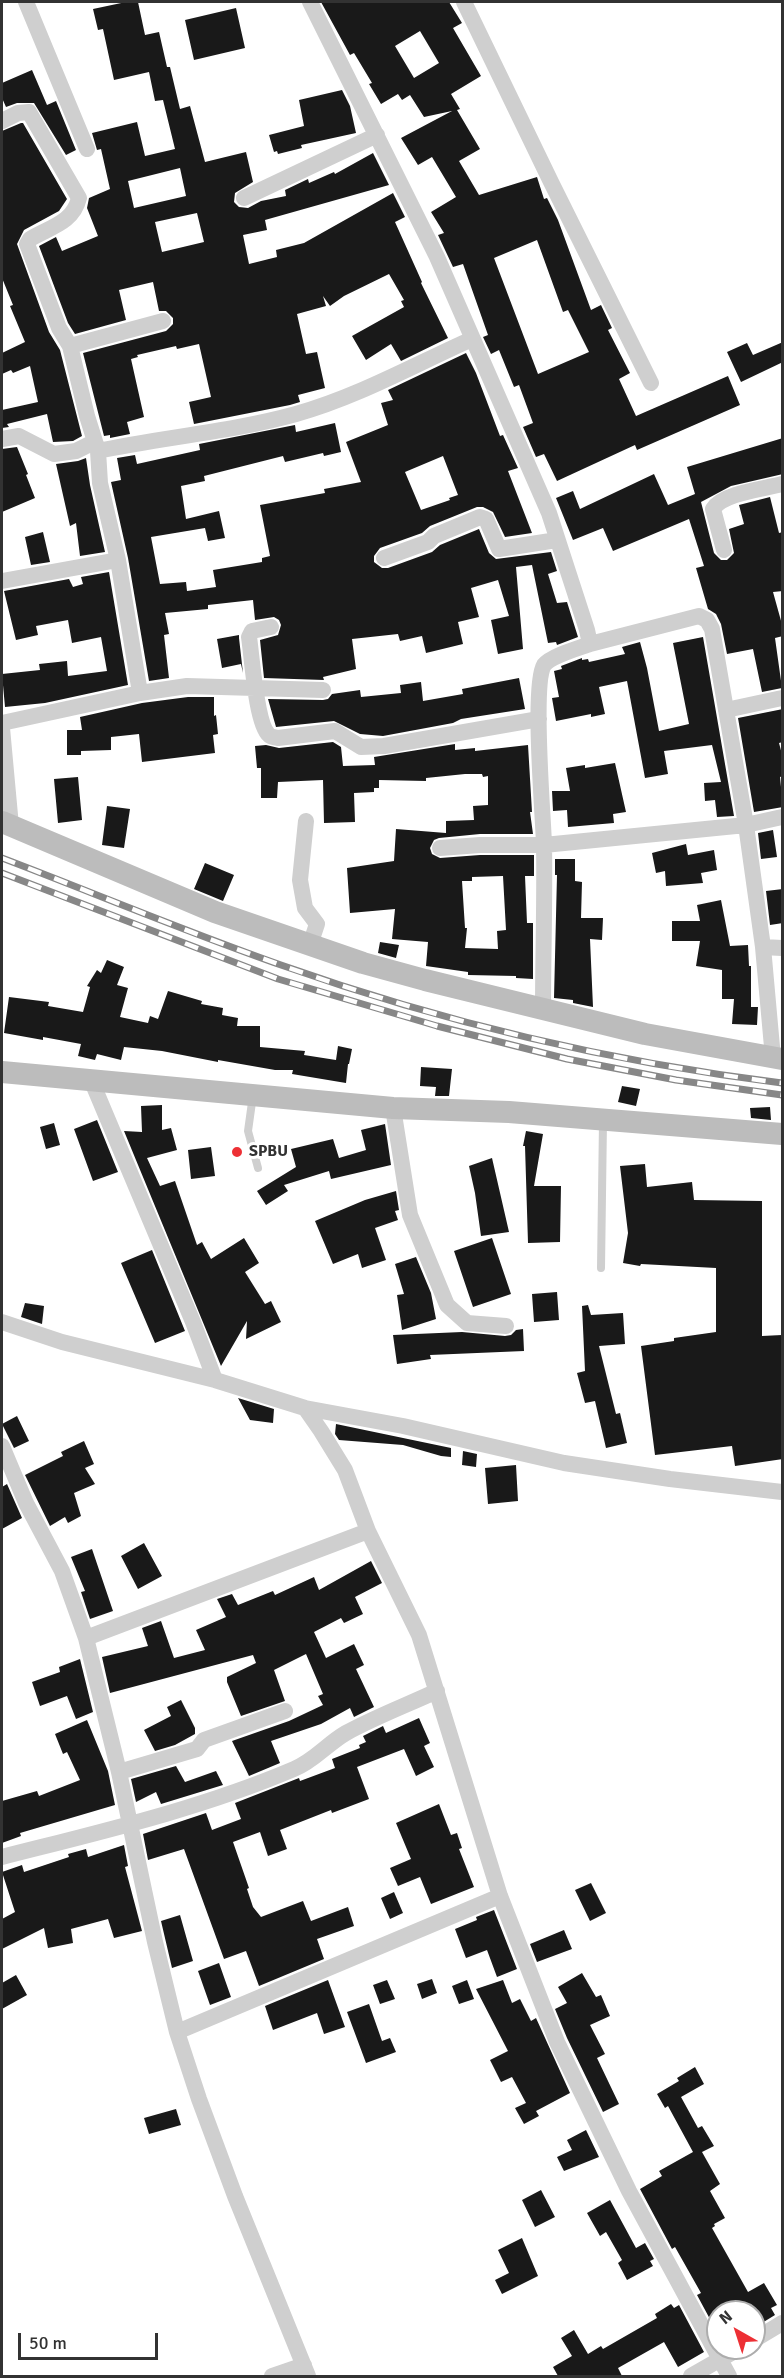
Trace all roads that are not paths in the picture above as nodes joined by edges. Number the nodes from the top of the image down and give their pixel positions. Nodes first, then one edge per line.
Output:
1 (26, 2) edge
2 (310, 2) edge
3 (464, 2) edge
4 (2, 121) edge
5 (378, 135) junction
6 (87, 149) dead end
7 (244, 198) dead end
8 (163, 321) dead end
9 (472, 339) junction
10 (70, 346) junction
11 (651, 383) dead end
12 (2, 439) edge
13 (96, 446) junction
14 (783, 484) edge
15 (557, 540) junction
16 (724, 550) dead end
17 (384, 558) dead end
18 (118, 560) junction
19 (2, 581) edge
20 (271, 627) dead end
21 (590, 644) junction
22 (256, 690) junction
23 (323, 690) dead end
24 (140, 693) junction
25 (783, 698) edge
26 (726, 710) junction
27 (539, 719) junction
28 (2, 723) edge
29 (2, 728) edge
30 (783, 817) edge
31 (306, 822) dead end
32 (6, 824) edge
33 (746, 825) junction
34 (544, 845) junction
35 (440, 848) dead end
36 (310, 945) junction
37 (763, 947) junction
38 (783, 948) edge
39 (543, 1010) junction
40 (778, 1058) edge
41 (2, 1072) edge
42 (92, 1082) junction
43 (253, 1094) junction
44 (393, 1108) junction
45 (603, 1120) junction
46 (783, 1134) edge
47 (258, 1168) dead end
48 (601, 1268) dead end
49 (2, 1322) edge
50 (506, 1326) dead end
51 (215, 1380) junction
52 (305, 1408) junction
53 (2, 1446) edge
54 (783, 1492) edge
55 (368, 1531) junction
56 (86, 1638) junction
57 (437, 1691) junction
58 (285, 1711) dead end
59 (119, 1772) junction
60 (131, 1824) junction
61 (2, 1857) edge
62 (500, 1896) junction
63 (177, 2032) junction
64 (783, 2323) edge
65 (766, 2333) edge
66 (706, 2334) edge
67 (720, 2360) joint
68 (307, 2371) edge
69 (272, 2376) edge
70 (691, 2376) edge
71 (729, 2376) edge

1 - 6 street
2 - 5 street
3 - 11 street
4 - 10 street
5 - 7 street
5 - 9 street
8 - 10 street
9 - 13 street
9 - 15 street
10 - 13 street
12 - 13 street
13 - 18 street
14 - 16 street
15 - 17 street
15 - 21 street
18 - 19 street
18 - 24 street
20 - 22 street
21 - 26 street
21 - 27 street
22 - 23 street
22 - 24 street
22 - 27 street
24 - 28 street
25 - 26 street
26 - 33 street
27 - 34 street
29 - 32 street
30 - 33 street
31 - 36 street
32 - 36 main road
33 - 34 street
33 - 37 street
34 - 35 street
34 - 39 street
36 - 39 main road
37 - 38 street
37 - 40 street
39 - 40 main road
41 - 42 main road
42 - 43 main road
42 - 51 street
43 - 44 main road
43 - 47 lane
44 - 45 main road
44 - 50 street
45 - 46 main road
45 - 48 lane
49 - 51 street
51 - 52 street
52 - 54 street
52 - 55 street
53 - 56 street
55 - 56 street
55 - 57 street
56 - 59 street
57 - 60 street
57 - 62 street
58 - 59 street
59 - 60 street
60 - 61 street
60 - 63 street
62 - 63 street
62 - 66 street
63 - 68 street
64 - 65 street
67 - 70 street
67 - 71 street
68 - 69 street

